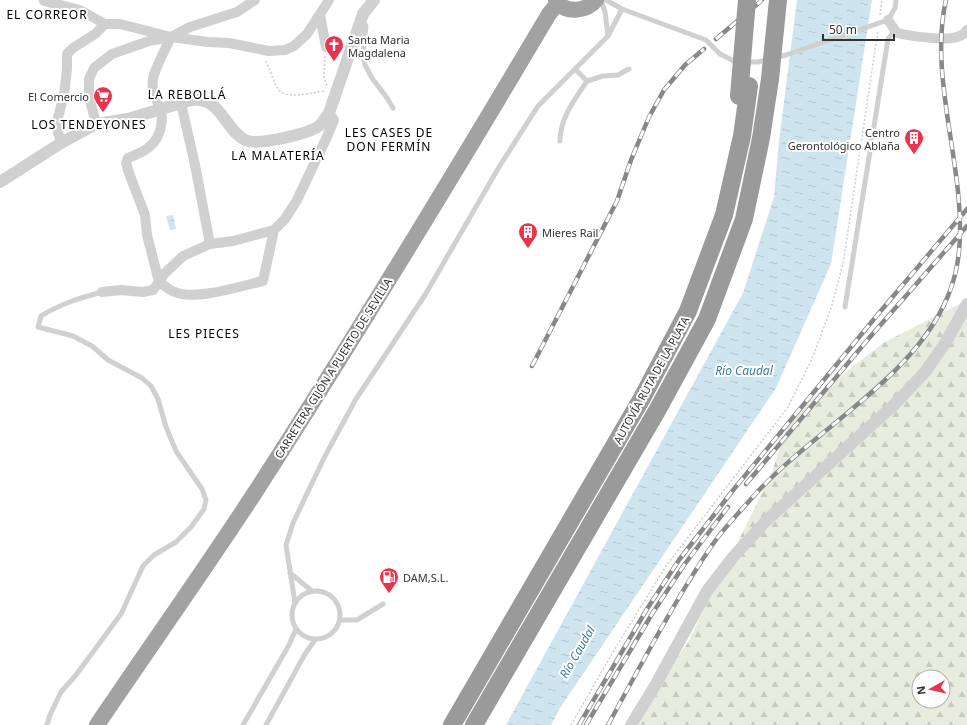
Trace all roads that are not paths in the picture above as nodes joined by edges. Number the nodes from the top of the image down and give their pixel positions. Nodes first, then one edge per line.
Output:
1 (255, 0) edge
2 (329, 0) edge
3 (374, 0) edge
4 (596, 0) edge
5 (601, 0) edge
6 (606, 0) edge
7 (747, 0) edge
8 (757, 0) edge
9 (778, 0) edge
10 (896, 0) edge
11 (44, 1) dead end
12 (557, 2) edge
13 (622, 8) junction
14 (320, 15) junction
15 (361, 18) junction
16 (884, 22) junction
17 (105, 24) junction
18 (895, 30) junction
19 (967, 30) edge
20 (608, 36) junction
21 (171, 37) junction
22 (326, 47) road end
23 (575, 69) junction
24 (629, 69) dead end
25 (587, 81) junction
26 (744, 91) junction
27 (181, 103) junction
28 (393, 108) dead end
29 (161, 109) junction
30 (328, 113) junction
31 (96, 124) junction
32 (560, 141) dead end
33 (61, 143) junction
34 (0, 182) edge
35 (274, 230) junction
36 (210, 244) junction
37 (159, 282) junction
38 (102, 292) joint
39 (967, 304) edge
40 (845, 307) dead end
41 (290, 573) junction
42 (312, 591) junction
43 (295, 604) junction
44 (383, 604) dead end
45 (340, 620) junction
46 (296, 629) junction
47 (315, 640) junction
48 (47, 725) edge
49 (97, 725) edge
50 (243, 725) edge
51 (266, 725) edge
52 (452, 725) edge
53 (474, 725) edge
54 (631, 725) edge

1 - 21 street
2 - 14 street
3 - 15 street
4 - 12 highway
5 - 20 lane
6 - 13 lane
7 - 26 highway, bridge
8 - 26 highway, AUTOVÍA RUTA DE LA PLATA
9 - 53 highway, AUTOVÍA RUTA DE LA PLATA, bridge
10 - 16 lane
11 - 17 street
12 - 49 highway, CARRETERA GIJÓN A PUERTO DE SEVILLA
13 - 16 lane
13 - 20 lane
14 - 21 street
14 - 22 street
15 - 28 lane
15 - 30 street
16 - 18 street
17 - 21 street
17 - 33 street
18 - 19 street
18 - 40 lane
20 - 23 lane
21 - 29 street
21 - 31 street
23 - 25 lane
23 - 41 lane
24 - 25 lane
25 - 32 lane
26 - 52 highway, AUTOVÍA RUTA DE LA PLATA
27 - 29 street
27 - 30 street
27 - 36 street
29 - 31 street
29 - 37 street
30 - 35 street
31 - 33 street
33 - 34 street
35 - 36 street
35 - 37 street
36 - 37 street
37 - 38 street
38 - 48 lane
39 - 54 street
41 - 42 lane
41 - 43 lane
42 - 43 lane
42 - 45 lane
43 - 46 lane
44 - 45 lane
45 - 47 lane
46 - 47 lane
46 - 50 lane
47 - 51 lane

